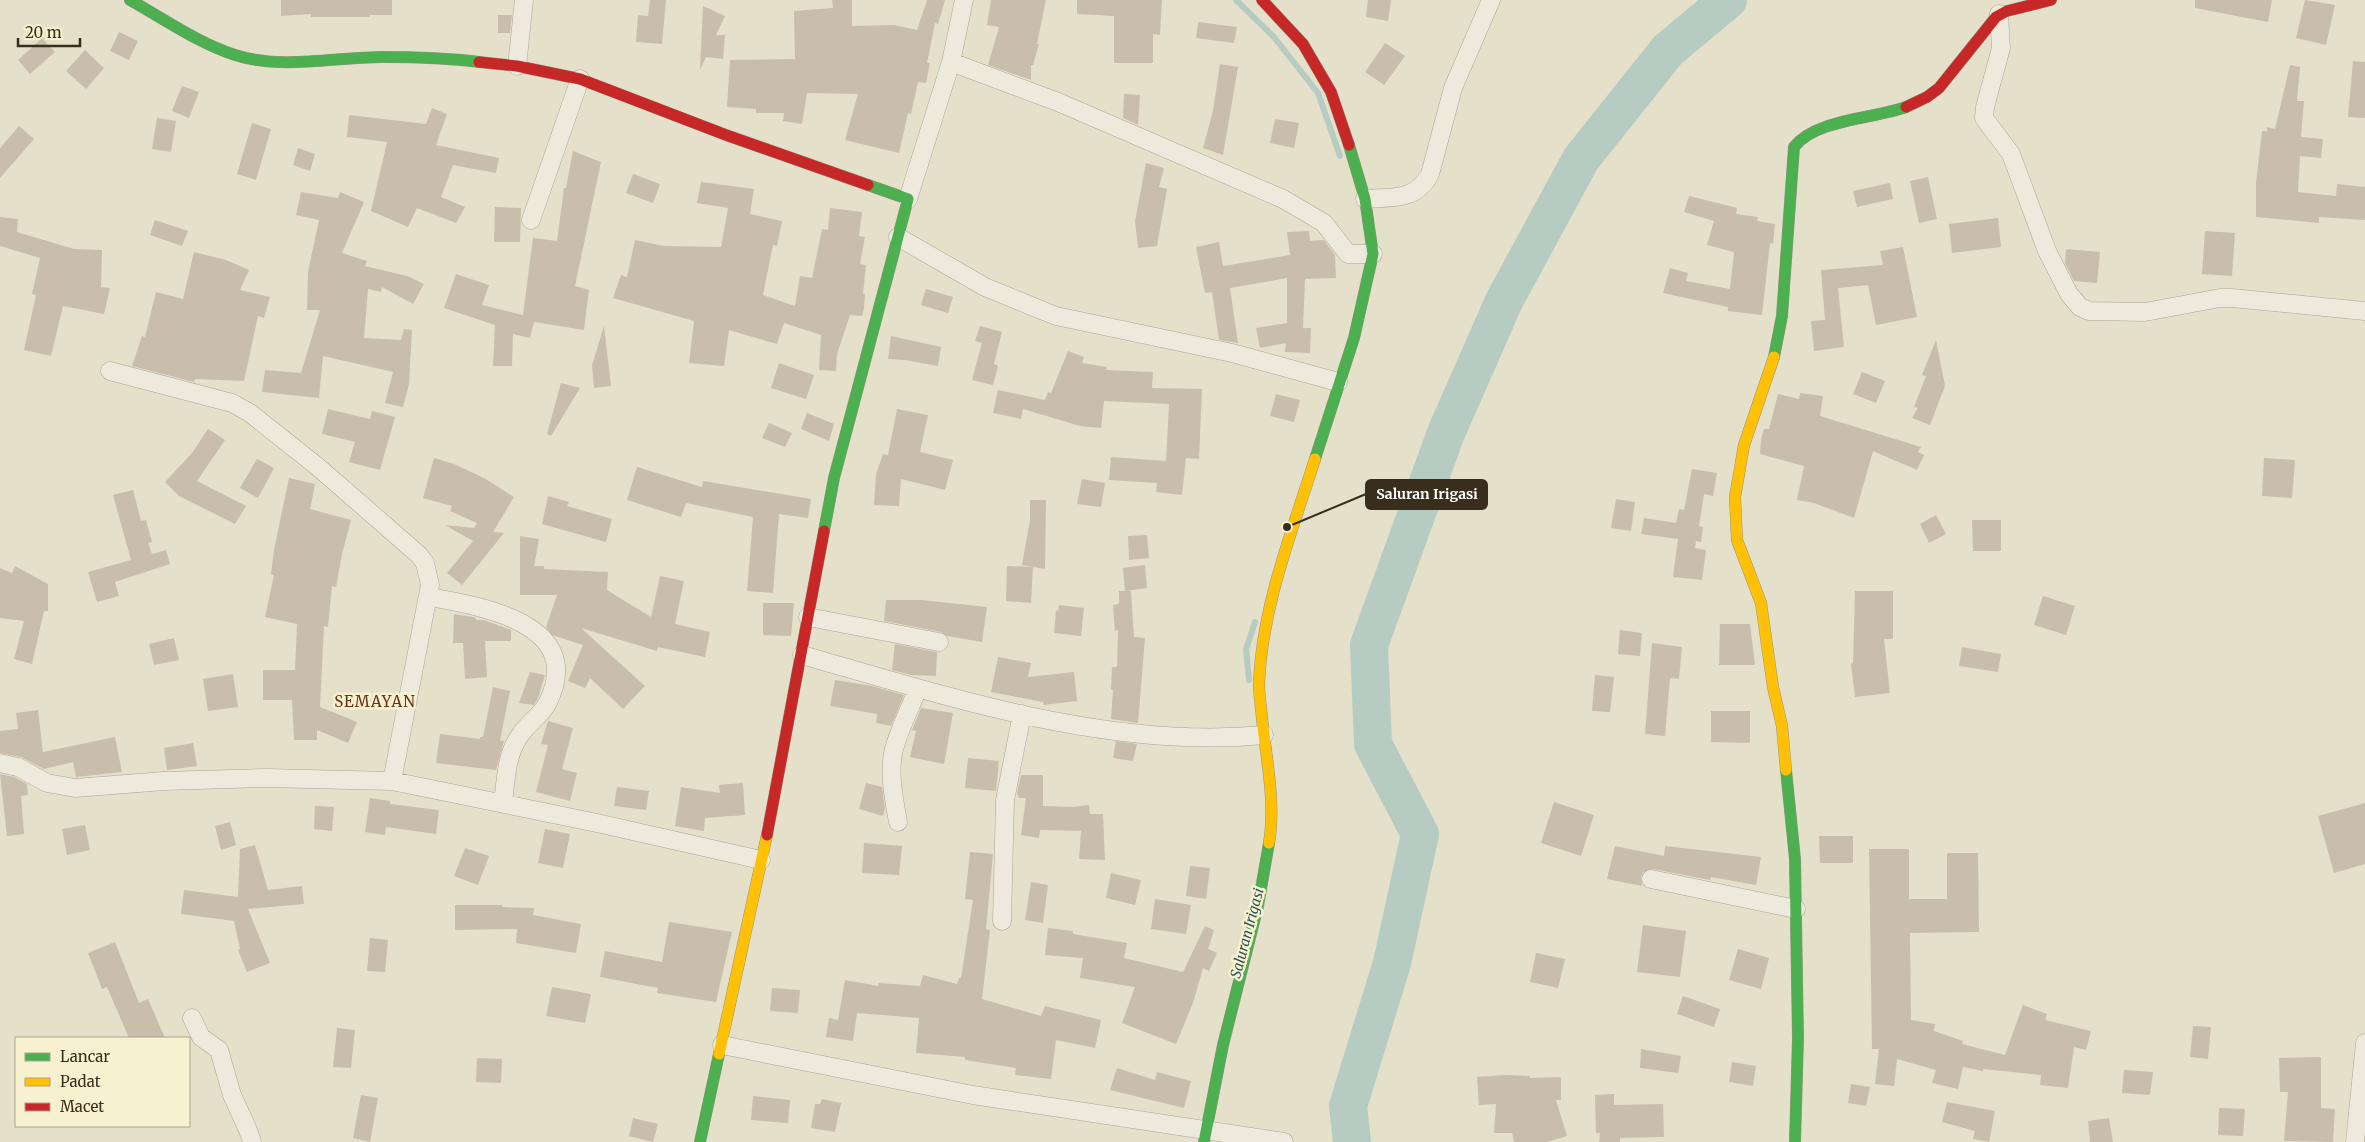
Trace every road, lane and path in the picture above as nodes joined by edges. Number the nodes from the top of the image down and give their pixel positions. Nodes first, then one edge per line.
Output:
1 (130, 0) edge
2 (524, 0) edge
3 (964, 0) edge
4 (1262, 0) edge
5 (1491, 0) edge
6 (2051, 0) edge
7 (1999, 14) junction
8 (950, 62) junction
9 (517, 66) junction
10 (580, 79) junction
11 (908, 199) junction
12 (1365, 199) junction
13 (531, 220) dead end
14 (898, 237) junction
15 (1370, 254) junction
16 (2365, 311) edge
17 (110, 371) dead end
18 (1339, 382) junction
19 (429, 597) junction
20 (808, 617) junction
21 (939, 642) dead end
22 (802, 655) junction
23 (918, 688) junction
24 (1022, 714) junction
25 (1256, 736) junction
26 (0, 763) edge
27 (392, 780) junction
28 (503, 803) junction
29 (898, 822) dead end
30 (761, 860) junction
31 (1651, 879) dead end
32 (1796, 909) junction
33 (1002, 920) dead end
34 (192, 1018) dead end
35 (2365, 1043) edge
36 (722, 1045) junction
37 (1204, 1133) edge
38 (1277, 1141) edge
39 (252, 1142) edge
40 (700, 1142) edge
41 (1795, 1142) edge
42 (2355, 1142) edge

1 - 9 street
2 - 9 street
3 - 8 street
4 - 12 street
5 - 12 street
6 - 7 street
7 - 16 street
7 - 32 street
8 - 11 street
8 - 15 street
9 - 10 street
10 - 11 street
10 - 13 street
11 - 14 street
12 - 15 street
14 - 18 street
14 - 20 street
15 - 18 street
17 - 19 street
18 - 25 street
19 - 27 street
19 - 28 street
20 - 21 street
20 - 22 street
22 - 23 street
22 - 30 street
23 - 24 street
23 - 29 street
24 - 25 street
24 - 33 street
25 - 37 street
26 - 27 street
27 - 28 street
28 - 30 street
30 - 36 street
31 - 32 street
32 - 41 street
34 - 39 street
35 - 42 street
36 - 37 street
36 - 40 street
37 - 38 street

